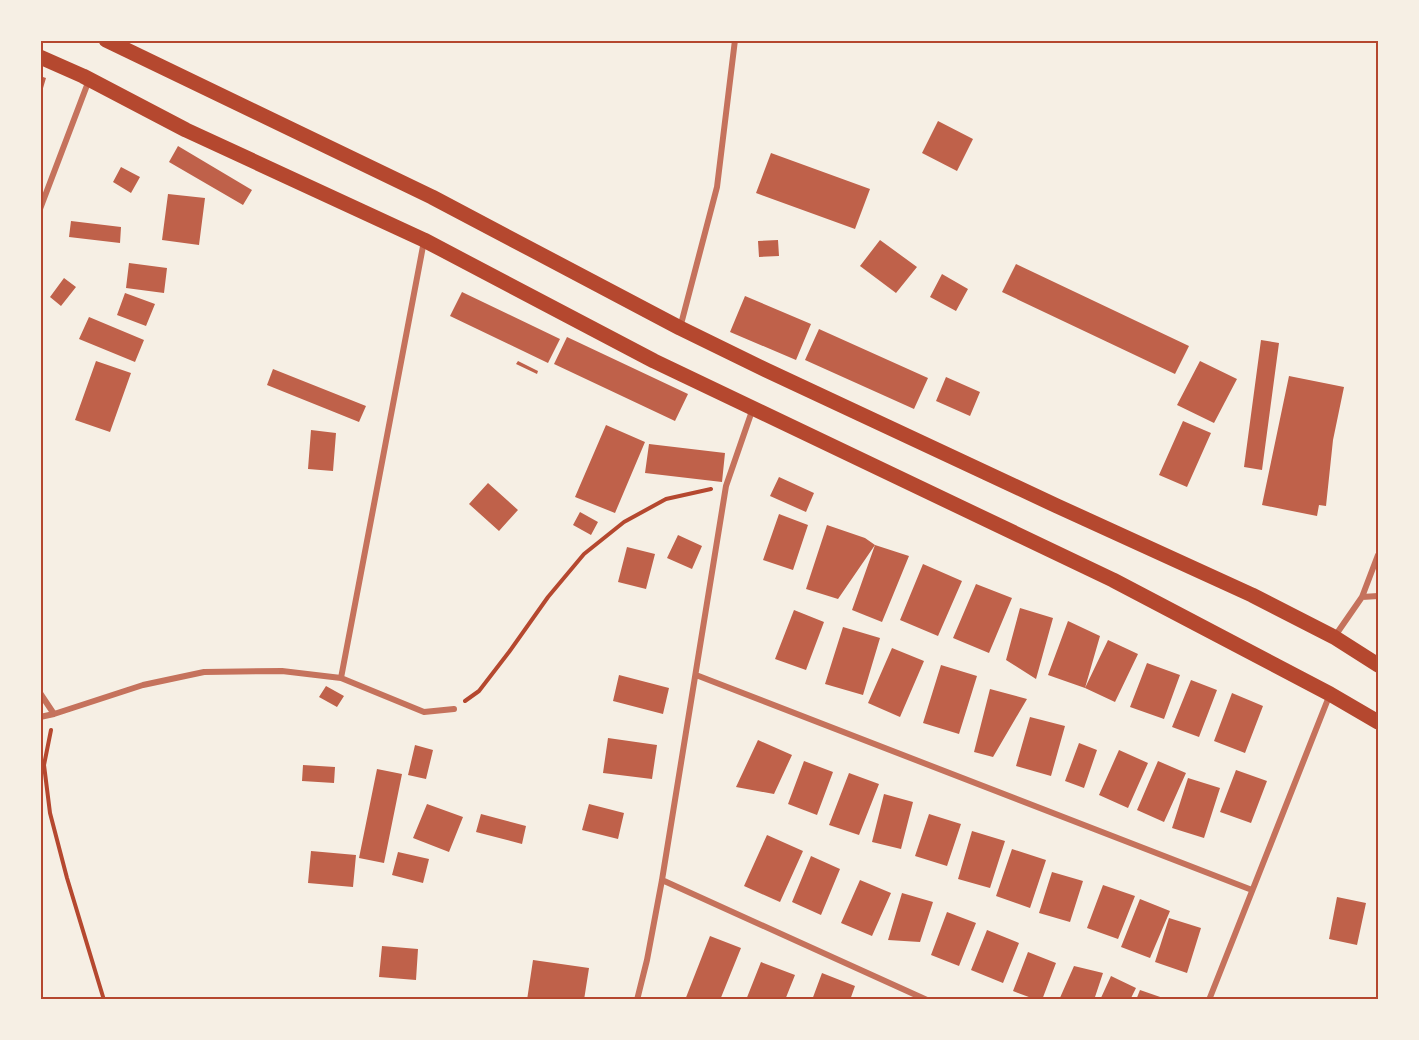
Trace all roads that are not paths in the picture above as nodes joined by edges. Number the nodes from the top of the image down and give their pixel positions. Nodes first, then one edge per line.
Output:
1 (106, 40) edge
2 (735, 40) edge
3 (40, 57) edge
4 (89, 79) junction
5 (40, 209) edge
6 (424, 240) junction
7 (680, 328) junction
8 (753, 407) junction
9 (1378, 555) edge
10 (1378, 596) edge
11 (1362, 597) junction
12 (1334, 638) junction
13 (1378, 665) edge
14 (696, 675) junction
15 (341, 678) junction
16 (40, 693) edge
17 (1330, 694) junction
18 (454, 709) road end
19 (54, 714) junction
20 (40, 717) edge
21 (1378, 723) edge
22 (662, 880) junction
23 (1252, 890) junction
24 (637, 999) edge
25 (927, 999) edge
26 (1209, 999) edge

1 - 7 main road
2 - 7 street
3 - 4 main road
4 - 5 street
4 - 6 main road
6 - 8 main road
6 - 15 street
7 - 12 main road
8 - 14 street
8 - 17 main road
9 - 11 street
10 - 11 street
11 - 12 street
12 - 13 main road
14 - 22 street
14 - 23 street
15 - 18 street
15 - 19 street
16 - 19 street
17 - 21 main road
17 - 23 street
19 - 20 street
22 - 24 street
22 - 25 street
23 - 26 street

